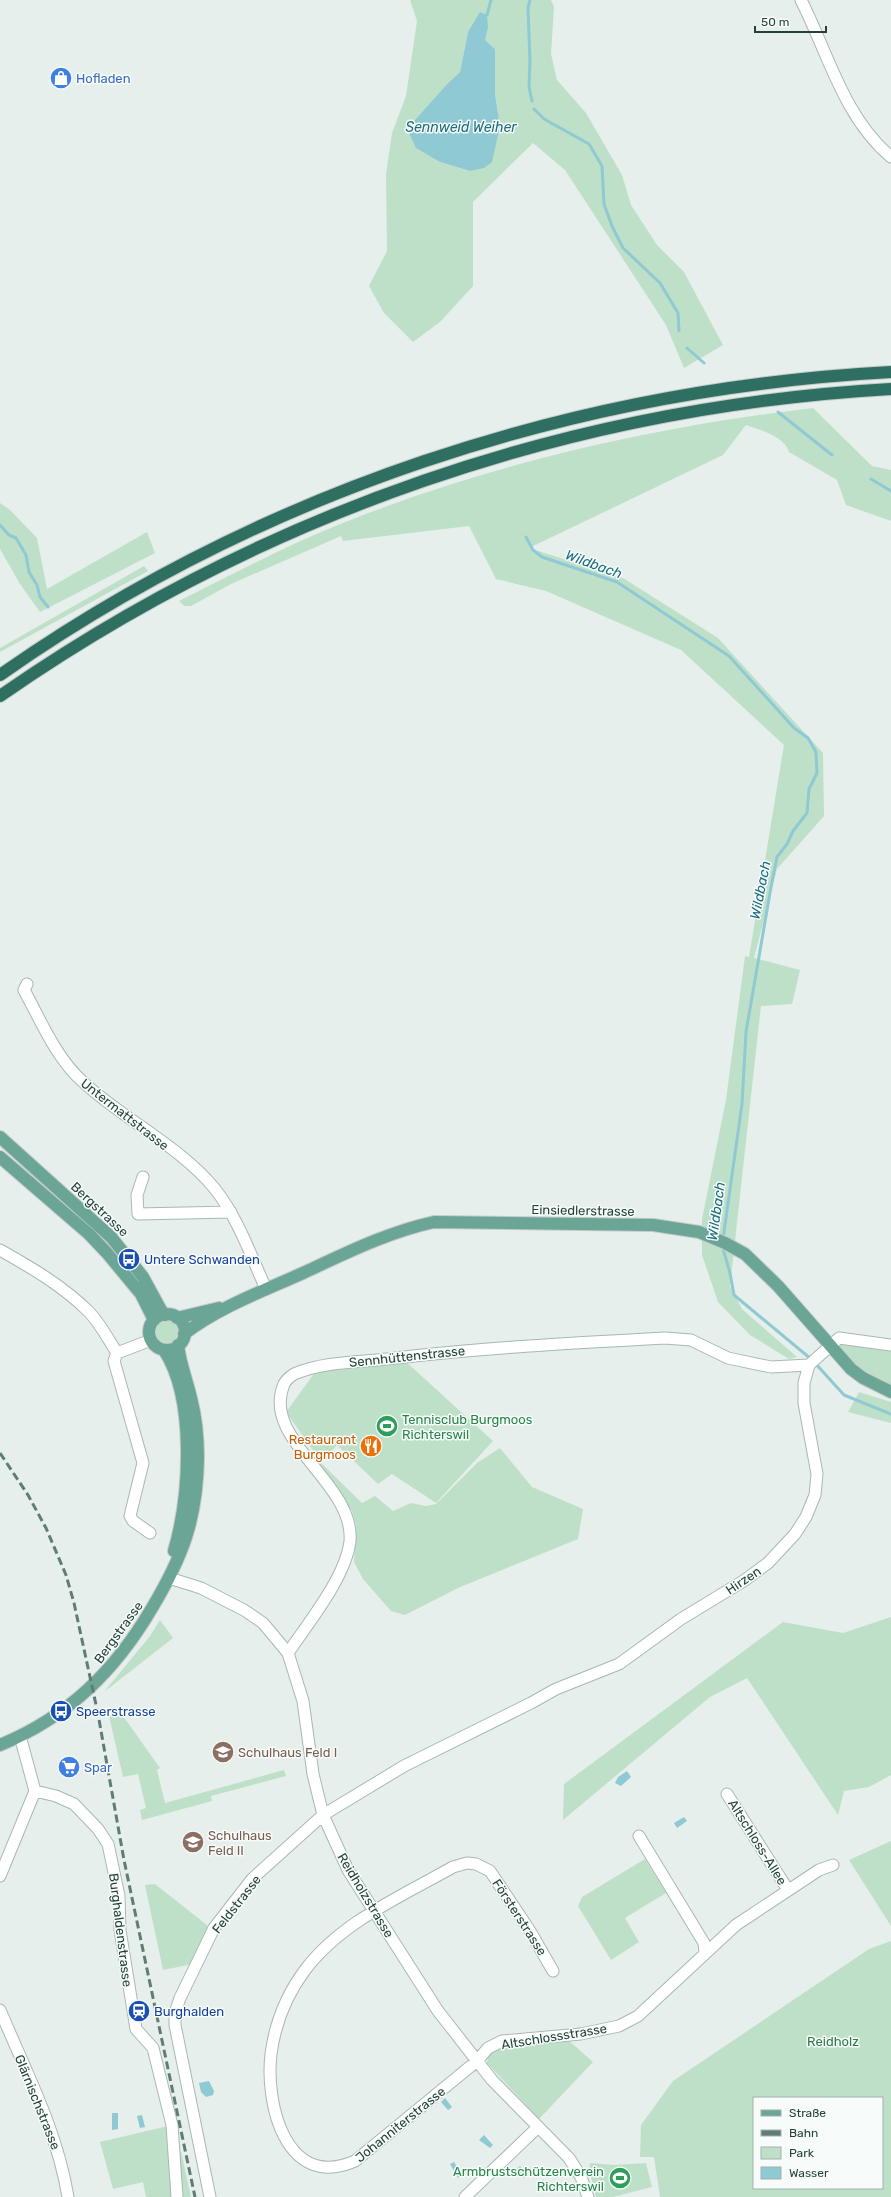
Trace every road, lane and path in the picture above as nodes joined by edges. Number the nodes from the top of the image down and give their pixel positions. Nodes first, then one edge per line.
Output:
1 (801, 0) edge
2 (891, 157) edge
3 (891, 372) edge
4 (891, 390) edge
5 (37, 650) junction
6 (0, 671) edge
7 (0, 675) edge
8 (0, 696) edge
9 (28, 984) dead end
10 (0, 1137) edge
11 (0, 1157) edge
12 (143, 1177) dead end
13 (231, 1212) junction
14 (0, 1250) edge
15 (266, 1289) junction
16 (228, 1306) junction
17 (160, 1317) junction
18 (177, 1318) junction
19 (184, 1334) junction
20 (151, 1340) junction
21 (178, 1345) junction
22 (830, 1346) junction
23 (891, 1346) edge
24 (164, 1350) junction
25 (117, 1353) junction
26 (809, 1365) junction
27 (891, 1392) edge
28 (150, 1533) dead end
29 (169, 1578) junction
30 (288, 1653) junction
31 (531, 1703) joint
32 (20, 1736) junction
33 (0, 1745) edge
34 (35, 1791) junction
35 (728, 1794) dead end
36 (323, 1815) junction
37 (639, 1836) dead end
38 (832, 1865) dead end
39 (0, 1876) edge
40 (788, 1890) junction
41 (375, 1912) junction
42 (705, 1953) junction
43 (553, 1971) dead end
44 (0, 2010) edge
45 (477, 2061) junction
46 (538, 2127) junction
47 (68, 2197) edge
48 (177, 2197) edge
49 (210, 2197) edge
50 (465, 2197) edge
51 (588, 2197) edge

1 - 2 street
3 - 5 highway
4 - 8 highway
5 - 6 highway
5 - 7 highway
9 - 13 street, Untermattstrasse
10 - 17 main road, Bergstrasse
11 - 17 main road, Bergstrasse
12 - 13 street
13 - 15 street, Untermattstrasse
14 - 25 street
15 - 16 main road, Einsiedlerstrasse
15 - 22 main road, Einsiedlerstrasse
16 - 18 main road, Einsiedlerstrasse
16 - 19 main road, Einsiedlerstrasse
17 - 18 main road
17 - 20 main road
18 - 19 main road
19 - 21 main road
20 - 24 main road, Bergstrasse
20 - 25 street
21 - 24 main road
21 - 29 main road, Bergstrasse
22 - 23 street
22 - 26 street
22 - 27 main road, Einsiedlerstrasse
24 - 29 main road, Bergstrasse
25 - 28 street
26 - 30 street, Sennhüttenstrasse
26 - 31 street, Hirzen
29 - 30 street, Reidholzstrasse
29 - 32 main road, Bergstrasse
30 - 36 street, Reidholzstrasse
31 - 36 street, Feldstrasse
32 - 33 main road, Bergstrasse
32 - 34 street
34 - 39 street
34 - 48 street, Burghaldenstrasse
35 - 40 street, Altschloss-Allee
36 - 41 street, Reidholzstrasse
36 - 49 street, Feldstrasse
37 - 42 street
38 - 40 street, Altschlossstrasse
40 - 42 street, Altschlossstrasse
41 - 43 street, Försterstrasse
41 - 45 street, Reidholzstrasse
41 - 45 street, Johanniterstrasse
42 - 45 street, Altschlossstrasse
44 - 47 street, Glärnischstrasse
45 - 46 street, Reidholzstrasse
46 - 50 street
46 - 51 street, Reidholzstrasse

